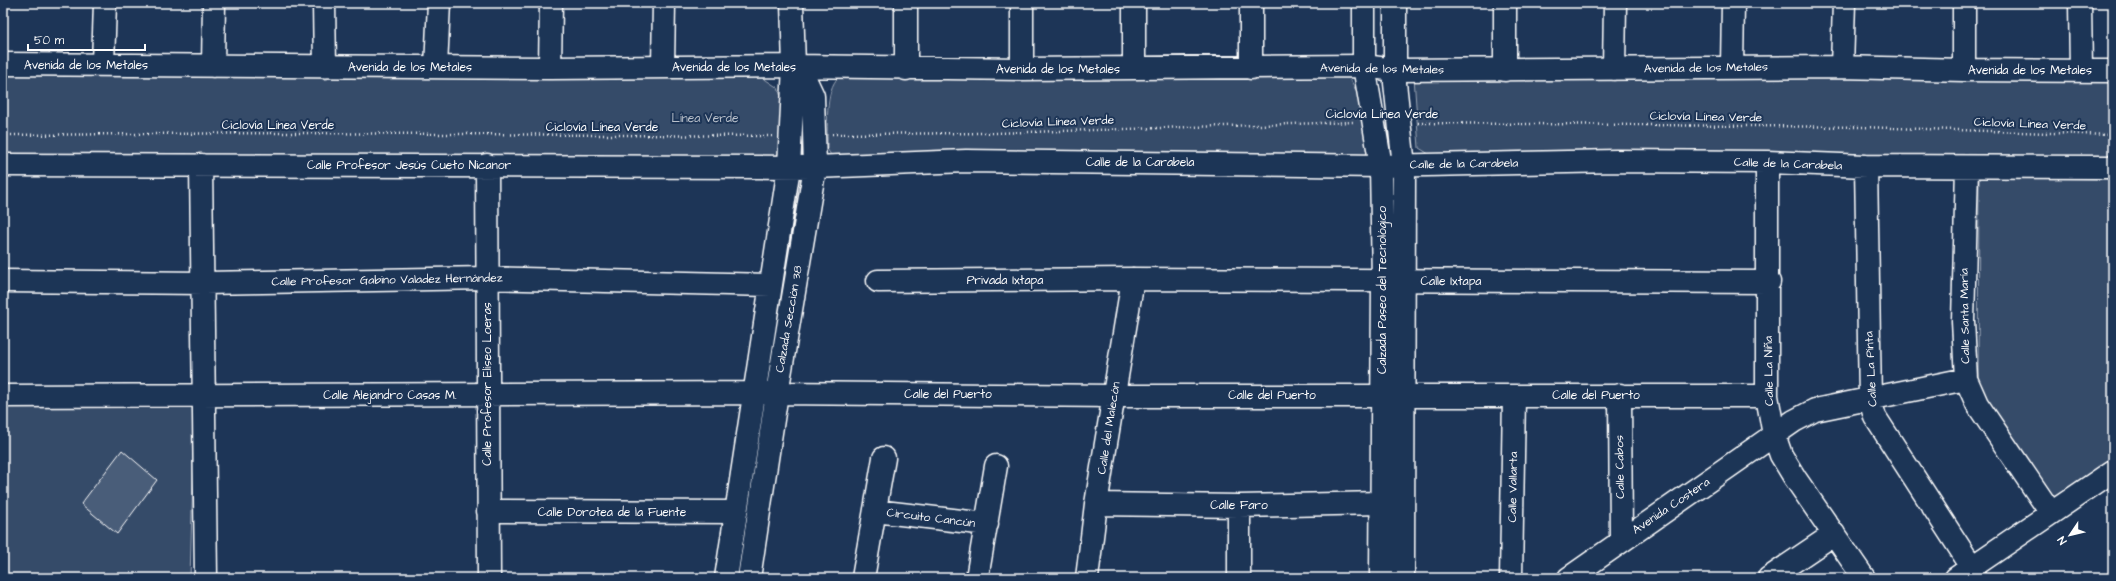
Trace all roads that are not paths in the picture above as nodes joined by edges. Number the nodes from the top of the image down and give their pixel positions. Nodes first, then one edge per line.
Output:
1 (105, 3) edge
2 (214, 3) edge
3 (324, 3) edge
4 (439, 3) edge
5 (551, 3) edge
6 (664, 3) edge
7 (792, 3) edge
8 (906, 3) edge
9 (1022, 3) edge
10 (1134, 3) edge
11 (1251, 3) edge
12 (1364, 3) edge
13 (1395, 3) edge
14 (1505, 3) edge
15 (1616, 3) edge
16 (1733, 3) edge
17 (1844, 3) edge
18 (1964, 3) edge
19 (2080, 3) edge
20 (3, 64) edge
21 (103, 64) junction
22 (213, 66) junction
23 (794, 66) junction
24 (1364, 66) junction
25 (324, 67) junction
26 (436, 67) junction
27 (663, 67) junction
28 (1732, 67) junction
29 (1842, 67) junction
30 (550, 68) junction
31 (1134, 68) junction
32 (1251, 68) junction
33 (906, 69) junction
34 (1614, 69) junction
35 (1022, 70) junction
36 (1395, 70) junction
37 (1505, 70) junction
38 (1964, 70) junction
39 (2082, 71) junction
40 (2113, 71) edge
41 (1767, 162) junction
42 (3, 165) edge
43 (201, 165) junction
44 (487, 165) junction
45 (1381, 166) junction
46 (1404, 166) junction
47 (1866, 166) junction
48 (2113, 166) edge
49 (789, 167) junction
50 (815, 167) junction
51 (1967, 167) junction
52 (487, 278) junction
53 (1133, 279) junction
54 (3, 281) edge
55 (878, 281) dead end
56 (1394, 281) junction
57 (1769, 282) junction
58 (204, 283) junction
59 (771, 284) junction
60 (1966, 379) junction
61 (754, 393) junction
62 (777, 393) junction
63 (487, 394) junction
64 (1393, 395) junction
65 (1620, 395) junction
66 (3, 396) edge
67 (203, 396) junction
68 (1115, 396) junction
69 (1514, 396) junction
70 (1767, 396) junction
71 (1870, 399) junction
72 (1774, 435) junction
73 (884, 458) dead end
74 (996, 466) dead end
75 (2113, 471) edge
76 (1381, 503) junction
77 (1096, 504) junction
78 (1239, 506) junction
79 (488, 511) junction
80 (736, 512) junction
81 (875, 512) junction
82 (2051, 513) junction
83 (987, 524) junction
84 (1834, 534) junction
85 (1621, 540) junction
86 (1964, 573) edge
87 (206, 578) edge
88 (489, 578) edge
89 (726, 578) edge
90 (749, 578) edge
91 (864, 578) edge
92 (977, 578) edge
93 (1087, 578) edge
94 (1239, 578) edge
95 (1381, 578) edge
96 (1403, 578) edge
97 (1511, 578) edge
98 (1569, 578) edge
99 (1769, 578) edge
100 (1864, 578) edge

1 - 21 street
2 - 22 street
3 - 25 street
4 - 26 street
5 - 30 street
6 - 27 street
7 - 23 street, Calzada Sección 38
8 - 33 street
9 - 35 street
10 - 31 street
11 - 32 street
12 - 24 street, Calzada Paseo del Tecnológico
13 - 36 street, Calzada Paseo del Tecnológico
14 - 37 street
15 - 34 street
16 - 28 street
17 - 29 street
18 - 38 street
19 - 39 street
20 - 21 street, Avenida de los Metales
21 - 22 street, Avenida de los Metales
22 - 25 street, Avenida de los Metales
23 - 27 street, Avenida de los Metales
23 - 33 street, Avenida de los Metales
23 - 49 street, Calzada Sección 38
23 - 50 street, Calzada Sección 38
24 - 32 street, Avenida de los Metales
24 - 36 street, Avenida de los Metales
24 - 45 street, Calzada Paseo del Tecnológico
25 - 26 street, Avenida de los Metales
26 - 30 street, Avenida de los Metales
27 - 30 street, Avenida de los Metales
28 - 29 street, Avenida de los Metales
28 - 34 street, Avenida de los Metales
29 - 38 street, Avenida de los Metales
31 - 32 street, Avenida de los Metales
31 - 35 street, Avenida de los Metales
33 - 35 street, Avenida de los Metales
34 - 37 street, Avenida de los Metales
36 - 37 street, Avenida de los Metales
36 - 46 street, Calzada Paseo del Tecnológico
38 - 39 street, Avenida de los Metales
39 - 40 street, Avenida de los Metales
41 - 46 street, Calle de la Carabela
41 - 47 street, Calle de la Carabela
41 - 57 street, Calle La Niña
42 - 43 street, Calle Profesor Jesús Cueto Nicanor
43 - 44 street, Calle Profesor Jesús Cueto Nicanor
43 - 58 street
44 - 49 street, Calle Profesor Jesús Cueto Nicanor
44 - 52 street, Calle Profesor Eliseo Loeras
45 - 46 street, Calle de la Carabela
45 - 50 street, Calle de la Carabela
45 - 56 street, Calzada Paseo del Tecnológico
46 - 56 street, Calzada Paseo del Tecnológico
47 - 51 street, Calle de la Carabela
47 - 71 street, Calle La Pinta
48 - 51 street, Calle de la Carabela
49 - 50 street, Calle Profesor Jesús Cueto Nicanor
49 - 59 street, Calzada Sección 38
50 - 62 street, Calzada Sección 38
51 - 60 street, Calle Santa María
52 - 58 street, Calle Profesor Gabino Valadez Hernández
52 - 59 street, Calle Profesor Gabino Valadez Hernández
52 - 63 street, Calle Profesor Eliseo Loeras
53 - 55 street, Privada Ixtapa
53 - 56 street, Calle Ixtapa
53 - 68 street, Calle del Malecón
54 - 58 street, Calle Profesor Gabino Valadez Hernández
56 - 57 street, Calle Ixtapa
56 - 64 street, Calzada Paseo del Tecnológico
57 - 70 street, Calle La Niña
58 - 67 street
59 - 61 street, Calzada Sección 38
60 - 71 street
60 - 82 street, Calle Santa María
61 - 62 street, Calle Alejandro Casas M.
61 - 63 street, Calle Alejandro Casas M.
61 - 80 street, Calzada Sección 38
62 - 68 street, Calle del Puerto
62 - 90 street, Calzada Sección 38
63 - 67 street, Calle Alejandro Casas M.
63 - 79 street, Calle Profesor Eliseo Loeras
64 - 68 street, Calle del Puerto
64 - 69 street, Calle del Puerto
64 - 76 street, Calzada Paseo del Tecnológico
64 - 96 street, Calzada Paseo del Tecnológico
65 - 69 street, Calle del Puerto
65 - 70 street, Calle del Puerto
65 - 85 street, Calle Cabos
66 - 67 street, Calle Alejandro Casas M.
67 - 87 street
68 - 77 street, Calle del Malecón
69 - 97 street, Calle Vallarta
70 - 72 street, Calle La Niña
71 - 72 street
71 - 86 street, Calle La Pinta
72 - 84 street, Calle La Niña
72 - 85 street, Avenida Costera
73 - 81 street
74 - 83 street, Circuito Cancún
75 - 82 street
76 - 78 street, Calle Faro
76 - 95 street, Calzada Paseo del Tecnológico
77 - 78 street, Calle Faro
77 - 93 street, Calle del Malecón
78 - 94 street
79 - 80 street, Calle Dorotea de la Fuente
79 - 88 street, Calle Profesor Eliseo Loeras
80 - 89 street, Calzada Sección 38
81 - 83 street, Circuito Cancún
81 - 91 street
82 - 86 street
83 - 92 street, Circuito Cancún
84 - 99 street
84 - 100 street, Calle La Niña
85 - 98 street, Avenida Costera

